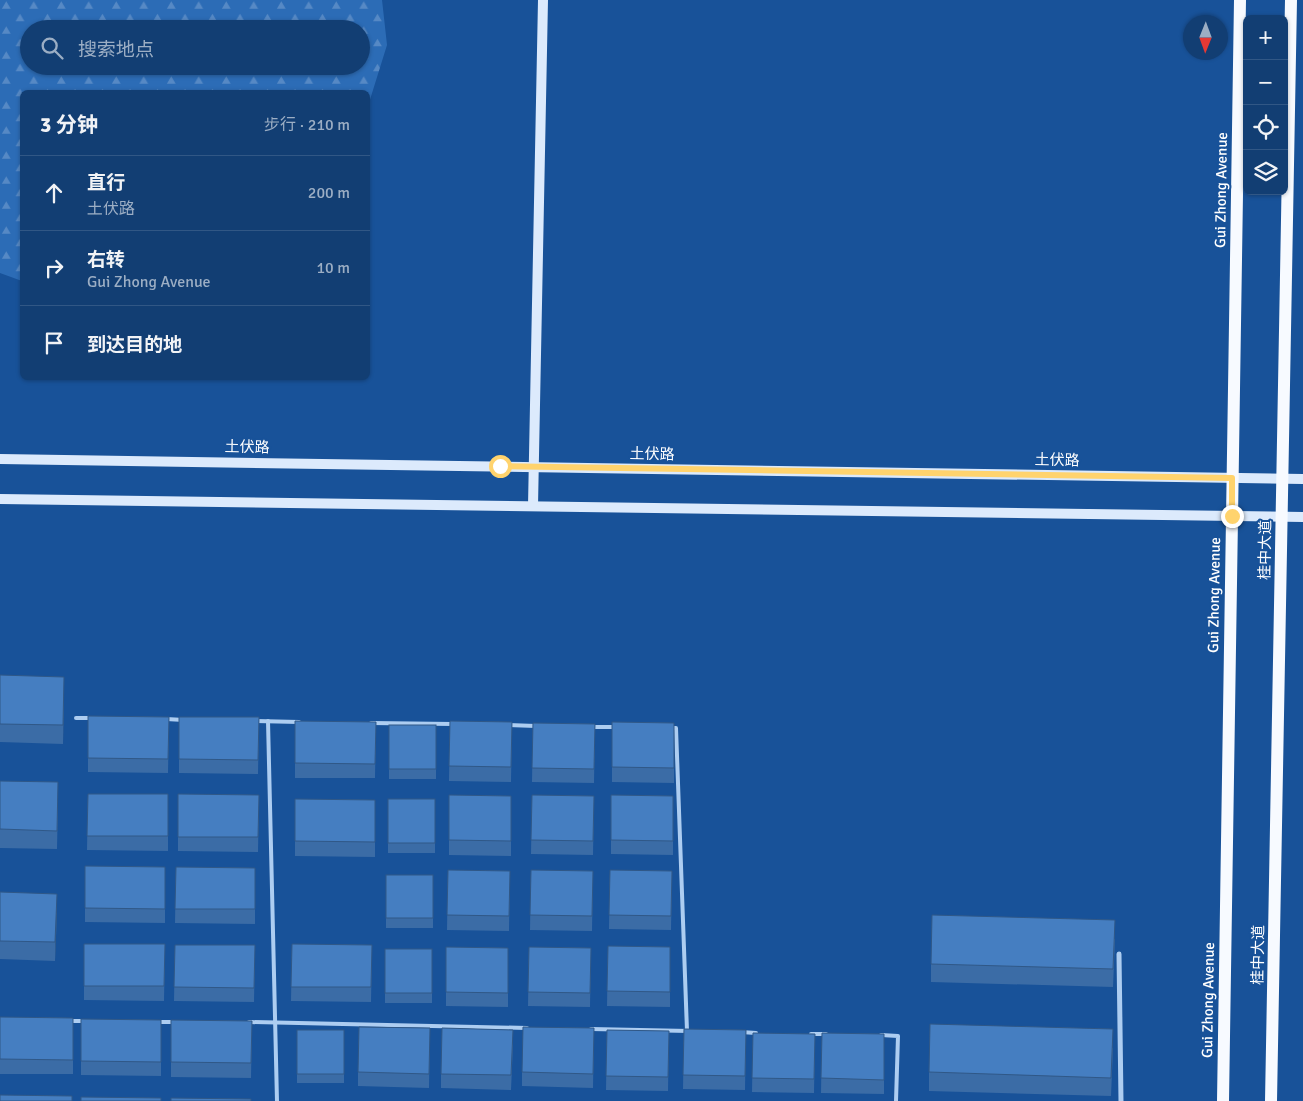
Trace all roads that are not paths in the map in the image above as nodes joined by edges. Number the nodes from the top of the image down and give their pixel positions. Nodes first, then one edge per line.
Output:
1 (543, 0) edge
2 (1240, 0) edge
3 (1291, 0) edge
4 (0, 458) edge
5 (534, 467) junction
6 (1232, 478) junction
7 (1282, 478) junction
8 (1303, 479) edge
9 (0, 499) edge
10 (533, 506) junction
11 (1232, 516) junction
12 (1282, 516) junction
13 (1303, 517) edge
14 (76, 718) dead end
15 (105, 718) edge
16 (162, 719) edge
17 (191, 720) edge
18 (249, 721) edge
19 (268, 721) junction
20 (308, 722) edge
21 (368, 723) edge
22 (457, 724) edge
23 (507, 725) edge
24 (546, 726) edge
25 (586, 727) edge
26 (626, 727) edge
27 (666, 728) edge
28 (1119, 954) dead end
29 (59, 1021) edge
30 (88, 1021) edge
31 (148, 1022) edge
32 (187, 1022) edge
33 (246, 1022) edge
34 (275, 1023) junction
35 (530, 1028) edge
36 (589, 1029) edge
37 (687, 1031) junction
38 (696, 1032) edge
39 (735, 1032) edge
40 (764, 1033) edge
41 (802, 1034) edge
42 (831, 1034) edge
43 (879, 1035) edge
44 (277, 1101) edge
45 (896, 1101) edge
46 (1121, 1101) edge
47 (1222, 1101) edge
48 (1271, 1101) edge

1 - 5 main road
2 - 6 main road, Gui Zhong Avenue
3 - 7 main road, 桂中大道
4 - 5 main road, 土伏路
5 - 6 main road, 土伏路
5 - 10 main road
6 - 7 main road, 土伏路
6 - 11 main road, Gui Zhong Avenue
7 - 8 main road, 土伏路
7 - 12 main road, 桂中大道
9 - 10 main road
10 - 11 main road
11 - 12 main road
11 - 47 main road, Gui Zhong Avenue
12 - 13 main road
12 - 48 main road, 桂中大道
14 - 15 lane
16 - 17 lane
18 - 19 lane
19 - 20 lane
19 - 34 lane
21 - 22 lane
23 - 24 lane
25 - 26 lane
27 - 37 lane
28 - 46 street
29 - 30 lane
31 - 32 lane
33 - 34 lane
34 - 35 lane
34 - 44 lane
36 - 37 lane
37 - 38 lane
39 - 40 lane
41 - 42 lane
43 - 45 lane

